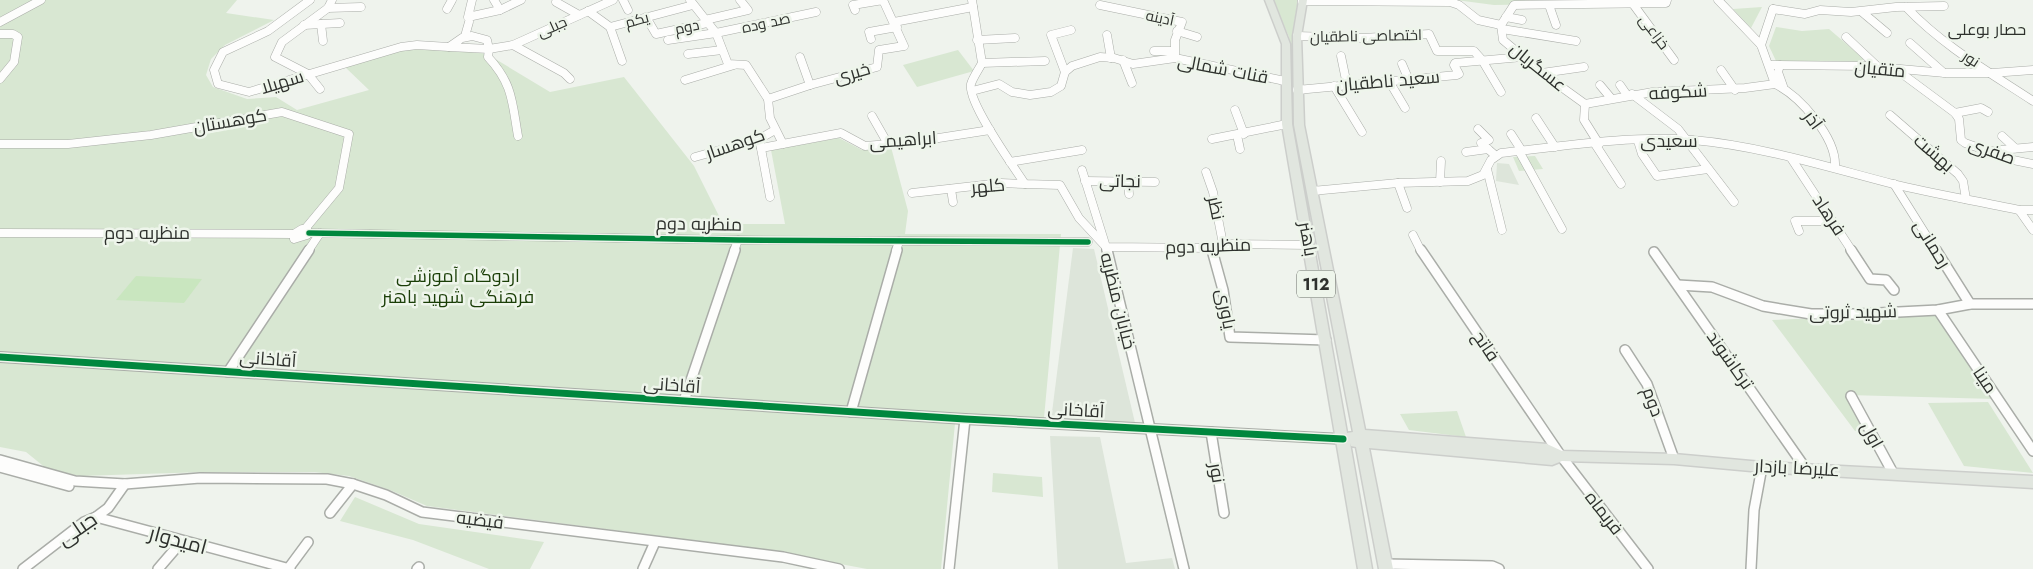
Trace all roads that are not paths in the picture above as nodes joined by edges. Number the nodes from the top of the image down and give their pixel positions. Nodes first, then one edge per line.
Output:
1 (41, 0) edge
2 (310, 0) edge
3 (332, 0) edge
4 (452, 0) edge
5 (472, 0) edge
6 (494, 0) edge
7 (521, 0) edge
8 (613, 0) edge
9 (623, 0) edge
10 (740, 0) edge
11 (883, 0) edge
12 (1269, 0) edge
13 (1302, 0) edge
14 (1667, 0) edge
15 (1718, 0) edge
16 (1770, 0) edge
17 (865, 1) edge
18 (556, 2) dead end
19 (691, 2) edge
20 (973, 3) edge
21 (1894, 3) edge
22 (1550, 4) junction
23 (1633, 4) junction
24 (1100, 5) dead end
25 (1906, 6) junction
26 (1944, 6) dead end
27 (361, 7) dead end
28 (328, 8) junction
29 (447, 9) dead end
30 (1773, 9) junction
31 (500, 10) junction
32 (628, 10) dead end
33 (855, 10) dead end
34 (588, 11) junction
35 (816, 12) dead end
36 (1862, 12) junction
37 (578, 15) junction
38 (646, 17) junction
39 (1506, 17) junction
40 (469, 20) junction
41 (1522, 20) dead end
42 (706, 21) junction
43 (0, 22) edge
44 (340, 23) dead end
45 (321, 24) junction
46 (895, 24) junction
47 (304, 25) junction
48 (1556, 25) dead end
49 (610, 27) junction
50 (1502, 27) junction
51 (1071, 30) dead end
52 (1176, 31) junction
53 (716, 33) junction
54 (1887, 33) dead end
55 (0, 34) edge
56 (465, 36) junction
57 (1106, 36) dead end
58 (1297, 36) junction
59 (1197, 37) dead end
60 (1846, 37) dead end
61 (1015, 38) dead end
62 (668, 40) dead end
63 (871, 40) dead end
64 (977, 40) junction
65 (323, 41) dead end
66 (1576, 41) dead end
67 (1910, 43) dead end
68 (513, 45) junction
69 (1761, 45) junction
70 (449, 47) junction
71 (489, 49) junction
72 (722, 50) junction
73 (1154, 51) dead end
74 (688, 54) dead end
75 (1174, 55) junction
76 (800, 56) dead end
77 (1341, 56) dead end
78 (1522, 57) junction
79 (1111, 58) junction
80 (1123, 60) junction
81 (1482, 60) junction
82 (1674, 60) dead end
83 (622, 61) dead end
84 (1046, 61) dead end
85 (982, 63) junction
86 (1402, 64) dead end
87 (736, 65) junction
88 (1769, 65) junction
89 (1780, 65) junction
90 (1584, 67) dead end
91 (1880, 68) junction
92 (1721, 70) dead end
93 (1897, 70) junction
94 (2033, 70) edge
95 (1066, 72) junction
96 (1542, 73) junction
97 (1944, 73) junction
98 (1992, 73) junction
99 (308, 74) junction
100 (1408, 78) junction
101 (0, 79) edge
102 (570, 79) dead end
103 (685, 80) dead end
104 (1389, 80) junction
105 (1285, 81) junction
106 (1132, 83) dead end
107 (810, 85) junction
108 (1347, 85) junction
109 (1600, 85) dead end
110 (1779, 85) junction
111 (1334, 86) junction
112 (1620, 86) dead end
113 (320, 89) dead end
114 (1296, 90) junction
115 (1735, 90) junction
116 (972, 91) junction
117 (1501, 92) dead end
118 (1629, 94) junction
119 (1610, 97) junction
120 (768, 99) junction
121 (2033, 100) edge
122 (1585, 104) junction
123 (1405, 108) dead end
124 (1235, 110) dead end
125 (1988, 112) dead end
126 (1955, 114) junction
127 (1890, 115) dead end
128 (872, 116) dead end
129 (1536, 118) dead end
130 (1287, 124) junction
131 (1478, 129) dead end
132 (775, 130) junction
133 (990, 130) junction
134 (1362, 132) dead end
135 (1241, 134) junction
136 (1511, 134) dead end
137 (518, 136) dead end
138 (2002, 136) dead end
139 (1212, 139) dead end
140 (1686, 140) junction
141 (1638, 141) junction
142 (0, 144) edge
143 (760, 144) junction
144 (783, 144) junction
145 (888, 144) junction
146 (1597, 144) junction
147 (1555, 147) junction
148 (2033, 147) edge
149 (2015, 148) junction
150 (1240, 149) dead end
151 (1488, 149) junction
152 (1082, 150) dead end
153 (1521, 151) junction
154 (1990, 151) junction
155 (1466, 152) dead end
156 (1496, 156) junction
157 (695, 157) dead end
158 (1791, 158) junction
159 (1010, 162) junction
160 (1441, 162) dead end
161 (2033, 164) edge
162 (1835, 167) junction
163 (1487, 169) junction
164 (1708, 169) junction
165 (1082, 170) dead end
166 (1206, 172) dead end
167 (1085, 181) junction
168 (1128, 182) junction
169 (1155, 182) dead end
170 (1440, 182) junction
171 (1398, 183) junction
172 (1025, 184) junction
173 (1621, 184) dead end
174 (1894, 184) junction
175 (951, 189) junction
176 (1312, 191) junction
177 (912, 193) dead end
178 (1129, 194) dead end
179 (770, 197) dead end
180 (1966, 199) junction
181 (953, 202) dead end
182 (1734, 202) dead end
183 (1407, 208) dead end
184 (2019, 210) junction
185 (2033, 210) edge
186 (1833, 221) junction
187 (1562, 228) dead end
188 (1502, 230) dead end
189 (2033, 230) edge
190 (307, 231) junction
191 (1799, 231) dead end
192 (0, 233) edge
193 (320, 233) junction
194 (294, 234) joint
195 (1412, 235) dead end
196 (738, 240) junction
197 (899, 241) junction
198 (1088, 242) dead end
199 (1223, 244) junction
200 (1309, 245) junction
201 (1106, 247) junction
202 (1212, 248) junction
203 (1654, 252) dead end
204 (1886, 280) dead end
205 (1678, 285) junction
206 (1970, 304) junction
207 (2033, 304) edge
208 (1938, 310) junction
209 (1326, 340) junction
210 (1624, 350) dead end
211 (0, 357) edge
212 (228, 372) junction
213 (1851, 396) dead end
214 (684, 401) junction
215 (851, 412) junction
216 (965, 419) junction
217 (1148, 428) junction
218 (1211, 432) junction
219 (1345, 439) junction
220 (1362, 439) junction
221 (2033, 451) edge
222 (1561, 456) junction
223 (1674, 459) junction
224 (0, 460) edge
225 (1762, 467) junction
226 (0, 468) edge
227 (1806, 469) junction
228 (1893, 473) junction
229 (2033, 482) edge
230 (73, 484) junction
231 (353, 484) junction
232 (123, 486) junction
233 (330, 513) dead end
234 (1224, 514) dead end
235 (96, 517) junction
236 (182, 541) junction
237 (308, 542) dead end
238 (655, 542) junction
239 (1385, 566) edge
240 (832, 568) edge
241 (23, 569) edge
242 (158, 569) edge
243 (289, 569) edge
244 (643, 569) edge
245 (949, 569) edge
246 (1184, 569) edge
247 (1365, 569) edge
248 (1499, 569) edge
249 (1648, 569) edge
250 (1751, 569) edge

1 - 43 street
2 - 99 street, سهیلا
3 - 28 street
4 - 29 street
5 - 40 street
6 - 31 street
7 - 31 street
8 - 34 street, جبلی
9 - 32 street
10 - 42 street
11 - 17 street
11 - 46 street, خیری
12 - 105 main road, باهنر / 112
13 - 50 street
13 - 58 main road, باهنر / 112
14 - 23 street
15 - 69 street
16 - 30 street
17 - 33 street
18 - 37 street
19 - 38 street, یکم
19 - 42 street
20 - 46 street
20 - 64 street
21 - 25 street
21 - 36 street
22 - 23 street
22 - 39 street
22 - 48 street
23 - 82 street, خزاعی
24 - 52 street, آدینه
25 - 26 street
25 - 98 street, نور
27 - 28 street
28 - 47 street
30 - 36 street
30 - 69 street
31 - 40 street
34 - 37 street, جبلی
34 - 49 street
35 - 53 street, صد وده
36 - 54 street
37 - 68 street, جبلی
38 - 42 street, دوم
38 - 49 street, یکم
39 - 41 street
39 - 50 street
40 - 56 street
42 - 53 street
44 - 45 street
45 - 47 street
45 - 65 street
46 - 63 street
46 - 107 street, خیری
47 - 99 street
49 - 83 street
50 - 66 street
50 - 78 street, عسگریان
51 - 95 street
52 - 59 street
52 - 75 street, آدینه
53 - 62 street, صد وده
53 - 72 street
55 - 101 street
56 - 70 street
56 - 71 street
57 - 79 street
58 - 81 street, اختصاصی ناطقیان
58 - 114 main road, باهنر / 112
60 - 91 street
61 - 64 street
64 - 85 street
67 - 97 street
68 - 71 street, جبلی
68 - 102 street
69 - 88 street
70 - 71 street, سهیلا
70 - 99 street, سهیلا
71 - 137 street
72 - 74 street
72 - 87 street
73 - 75 street
75 - 80 street, قنات شمالى
75 - 105 street, قنات شمالى
76 - 107 street
77 - 108 street
78 - 81 street, سعید ناطقیان
78 - 96 street, عسگریان
79 - 80 street, قنات شمالى
79 - 95 street, قنات شمالى
80 - 106 street
81 - 100 street, سعید ناطقیان
81 - 117 street
84 - 85 street
85 - 116 street
86 - 100 street
87 - 103 street
87 - 120 street
88 - 89 street, متقیان
88 - 110 street
89 - 91 street, متقیان
89 - 110 street
90 - 96 street
91 - 93 street, متقیان
92 - 115 street
93 - 97 street, متقیان
93 - 126 street
94 - 98 street, متقیان
95 - 116 street, قنات شمالى
96 - 122 street, عسگریان
97 - 98 street, متقیان
98 - 121 street
99 - 113 street
100 - 104 street, سعید ناطقیان
104 - 108 street, سعید ناطقیان
104 - 123 street
105 - 130 main road, باهنر / 112
107 - 120 street, خیری
108 - 111 street, سعید ناطقیان
109 - 119 street
110 - 115 street, شکوفه
110 - 162 street, آذر
111 - 114 street, سعید ناطقیان
111 - 134 street
112 - 118 street
114 - 176 main road, باهنر / 112
115 - 118 street, شکوفه
116 - 133 street
118 - 119 street, شکوفه
118 - 140 street
119 - 122 street, شکوفه
120 - 132 street
122 - 146 street
124 - 135 street
125 - 126 street
126 - 154 street, صفری
127 - 180 street, بهشت
128 - 145 street
129 - 147 street
130 - 135 street
130 - 200 main road, باهنر / 112
131 - 151 street
132 - 143 street, کوهسار
132 - 144 street
133 - 145 street, ابراهیمی
133 - 159 street
135 - 139 street
135 - 150 street
136 - 153 street
138 - 149 street
140 - 141 street, سعیدی
140 - 158 street, سعیدی
140 - 164 street
141 - 146 street, سعیدی
141 - 164 street
142 - 190 street, کوهستان
143 - 144 street, ابراهیمی
143 - 157 street, کوهسار
143 - 179 street
144 - 145 street, ابراهیمی
146 - 147 street, سعیدی
146 - 173 street
147 - 153 street, سعیدی
148 - 149 street
149 - 154 street
151 - 155 street
151 - 156 street
152 - 159 street
153 - 156 street, سعیدی
153 - 187 street
154 - 161 street, صفری
156 - 163 street
158 - 162 street, سعیدی
158 - 186 street, فرهاد
159 - 172 street
160 - 170 street
162 - 174 street, سعیدی
163 - 170 street
163 - 188 street
164 - 182 street
165 - 167 street, نجاتی
166 - 199 street, نظر
167 - 168 street, نجاتی
167 - 201 street, نجاتی
168 - 169 street, نجاتی
168 - 178 street
170 - 171 street
171 - 176 street
171 - 183 street
172 - 175 street, کلهر
172 - 201 street, خیابان منظریه
174 - 180 street, سعیدی
174 - 206 street, رحمانی
175 - 177 street, کلهر
175 - 181 street, کلهر
176 - 220 main road, باهنر / 112
180 - 184 street, سعیدی
184 - 185 street, سعیدی
184 - 189 street
186 - 191 street
186 - 204 street, فرهاد
190 - 193 street, منظریه دوم
190 - 194 street
192 - 194 street, منظریه دوم
193 - 196 street, منظریه دوم
193 - 212 street
195 - 222 street, فاتح
196 - 197 street, منظریه دوم
196 - 214 street
197 - 198 street, منظریه دوم
197 - 215 street
199 - 200 street, منظریه دوم
199 - 202 street, منظریه دوم
200 - 209 main road, باهنر / 112
201 - 202 street, منظریه دوم
201 - 217 street, خیابان منظریه
202 - 209 street, یاوری
203 - 205 street, ترکاشوند
205 - 208 street, شهید ثروتی
205 - 227 street, ترکاشوند
206 - 207 street, شهید ثروتی
206 - 208 street, شهید ثروتی
208 - 221 street, مینا
209 - 219 main road, باهنر / 112
210 - 223 street, دوم
211 - 212 street, آقاخانی
212 - 214 street, آقاخانی
213 - 228 street, اول
214 - 215 street, آقاخانی
215 - 216 street, آقاخانی
216 - 217 street, آقاخانی
216 - 245 street
217 - 218 street, آقاخانی
217 - 246 street, خیابان منظریه
218 - 219 street, آقاخانی
218 - 234 street, نور
219 - 220 main road, علیرضا بازدار
219 - 247 main road, باهنر / 112
220 - 222 main road, علیرضا بازدار
220 - 239 main road, باهنر / 112
222 - 223 main road, علیرضا بازدار
222 - 249 street, فریماه
223 - 225 main road, علیرضا بازدار
224 - 230 street
225 - 227 main road, علیرضا بازدار
225 - 250 street
226 - 230 street
227 - 228 main road, علیرضا بازدار
228 - 229 main road, علیرضا بازدار
230 - 232 street
231 - 232 street, فیضیه
231 - 233 street
231 - 238 street, فیضیه
232 - 235 street, جبلی
235 - 236 street, امیدوار
235 - 241 street, جبلی
236 - 242 street
236 - 243 street, امیدوار
237 - 243 street
238 - 240 street, فیضیه
238 - 244 street
239 - 248 street

